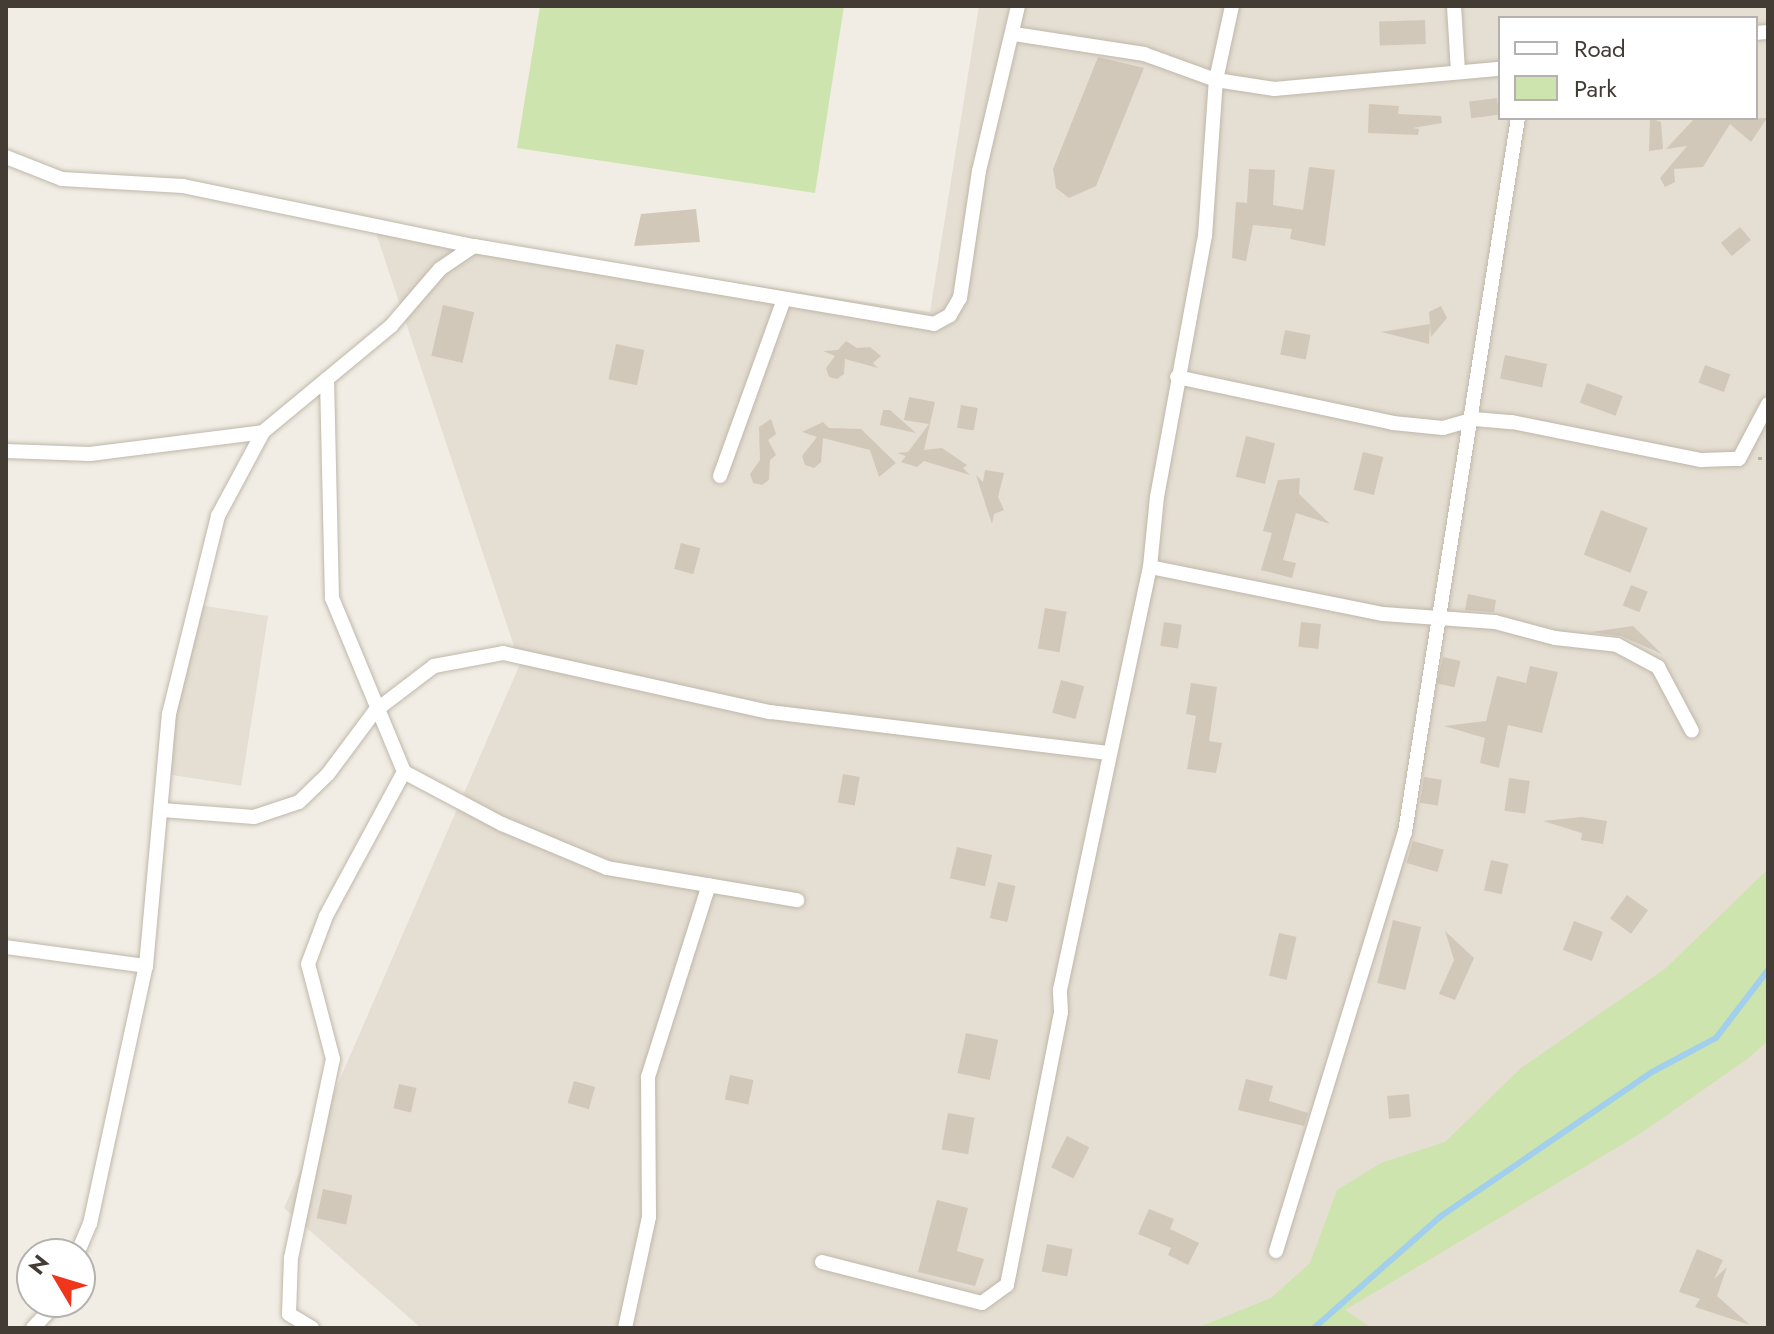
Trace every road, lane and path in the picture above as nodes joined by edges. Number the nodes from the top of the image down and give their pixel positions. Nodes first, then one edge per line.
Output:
1 (1018, 6) edge
2 (1232, 6) edge
3 (1454, 6) edge
4 (1014, 34) junction
5 (1498, 69) edge
6 (1458, 71) junction
7 (1216, 80) junction
8 (1518, 120) edge
9 (6, 157) edge
10 (474, 246) junction
11 (783, 302) junction
12 (1177, 377) junction
13 (327, 379) junction
14 (1768, 404) edge
15 (1474, 419) junction
16 (263, 432) junction
17 (6, 451) edge
18 (720, 476) dead end
19 (1150, 567) junction
20 (1443, 616) junction
21 (375, 711) junction
22 (1692, 731) dead end
23 (1110, 753) junction
24 (404, 772) junction
25 (162, 810) junction
26 (709, 885) junction
27 (797, 900) dead end
28 (6, 947) edge
29 (146, 966) junction
30 (84, 1238) edge
31 (1276, 1251) dead end
32 (822, 1262) dead end
33 (312, 1328) edge
34 (625, 1328) edge

1 - 4 street
2 - 7 street
3 - 6 street
4 - 7 street
4 - 11 street
5 - 6 street
6 - 7 street
7 - 12 street
8 - 15 street
9 - 10 street
10 - 11 street
10 - 13 street
11 - 18 street
12 - 15 street
12 - 19 street
13 - 16 street
13 - 21 street
14 - 15 street
15 - 20 street
16 - 17 street
16 - 25 street
19 - 20 street
19 - 23 street
20 - 22 street
20 - 31 street
21 - 23 street
21 - 24 street
21 - 25 street
23 - 32 street
24 - 26 street
24 - 33 street
25 - 29 street
26 - 27 street
26 - 34 street
28 - 29 street
29 - 30 street

